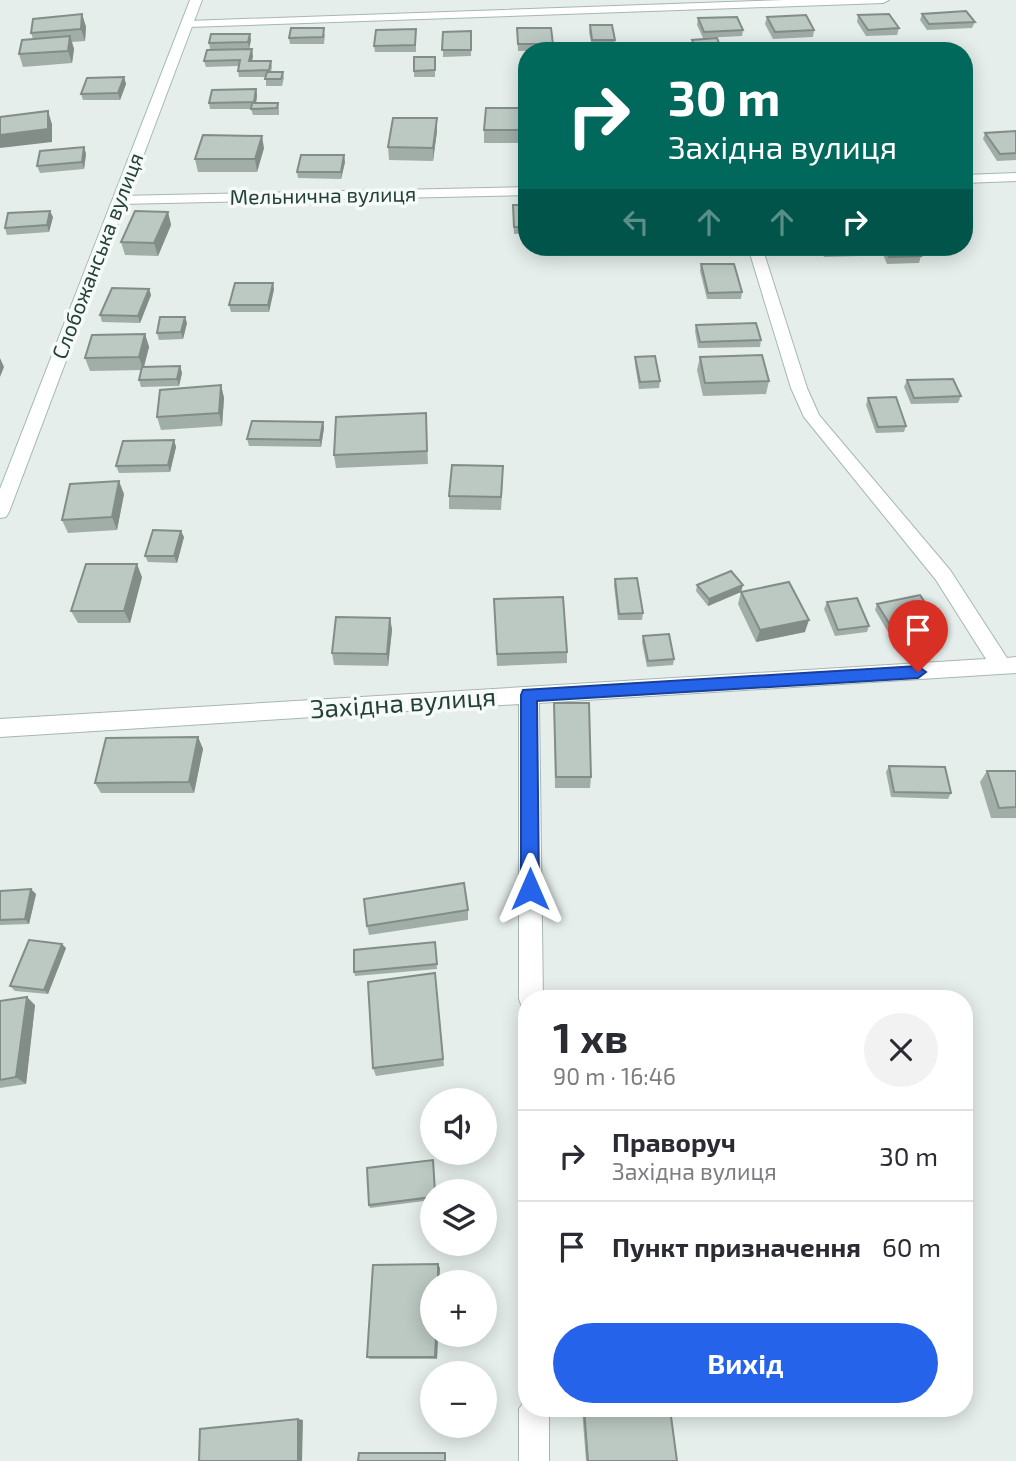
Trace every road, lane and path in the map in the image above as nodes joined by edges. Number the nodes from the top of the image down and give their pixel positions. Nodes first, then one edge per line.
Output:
1 (196, 0) edge
2 (883, 0) edge
3 (188, 24) junction
4 (1016, 177) edge
5 (973, 179) edge
6 (518, 191) edge
7 (120, 200) junction
8 (758, 256) edge
9 (0, 512) edge
10 (1009, 666) edge
11 (529, 695) junction
12 (0, 727) edge
13 (531, 990) edge
14 (534, 1417) edge
15 (534, 1461) edge

1 - 3 street, Слобожанська вулиця
2 - 3 street
3 - 7 street, Слобожанська вулиця
4 - 5 street
6 - 7 street, Мельнична вулиця
7 - 9 street, Слобожанська вулиця
8 - 10 street
10 - 11 street, Західна вулиця
11 - 12 street, Західна вулиця
11 - 13 street
14 - 15 street

